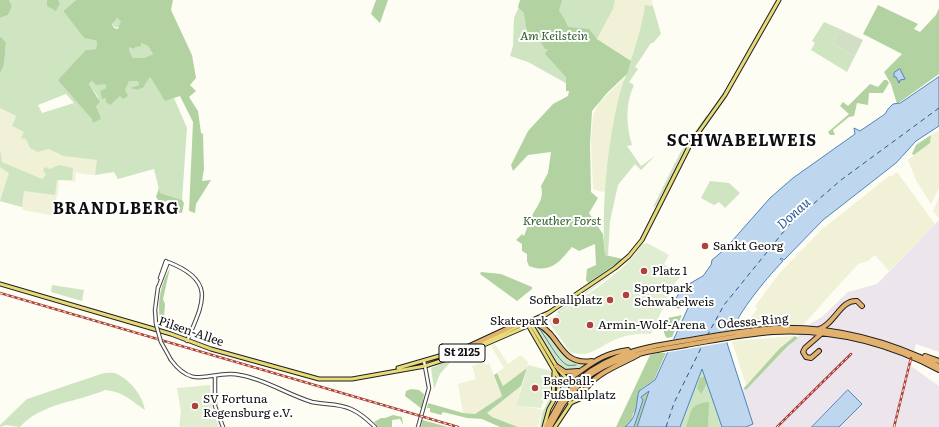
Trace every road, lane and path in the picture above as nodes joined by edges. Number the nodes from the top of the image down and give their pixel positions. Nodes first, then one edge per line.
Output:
1 (779, 0) edge
2 (0, 284) edge
3 (862, 306) dead end
4 (553, 310) junction
5 (832, 320) junction
6 (528, 322) junction
7 (516, 325) tunnel mouth
8 (531, 325) junction
9 (539, 325) tunnel mouth
10 (813, 329) junction
11 (835, 332) junction
12 (808, 333) junction
13 (822, 334) junction
14 (862, 338) junction
15 (187, 341) junction
16 (809, 343) junction
17 (898, 349) junction
18 (641, 350) junction
19 (459, 351) junction
20 (819, 351) dead end
21 (914, 354) junction
22 (446, 357) junction
23 (424, 361) junction
24 (594, 361) junction
25 (939, 362) edge
26 (425, 366) junction
27 (554, 366) junction
28 (939, 366) edge
29 (578, 371) junction
30 (939, 371) edge
31 (380, 374) junction
32 (215, 377) junction
33 (568, 378) junction
34 (561, 382) junction
35 (558, 392) junction
36 (583, 393) junction
37 (553, 401) junction
38 (561, 403) junction
39 (571, 403) junction
40 (223, 427) edge
41 (375, 427) edge
42 (418, 427) edge
43 (545, 427) edge
44 (550, 427) edge
45 (555, 427) edge

1 - 4 main road, St 2125
2 - 15 main road, Pilsen-Allee
3 - 5 highway
4 - 6 main road, St 2125
4 - 8 main road, St 2125
5 - 10 highway
5 - 11 highway
6 - 8 main road
6 - 19 main road, St 2125
7 - 19 highway
8 - 22 main road, St 2125
8 - 27 main road
9 - 24 highway
10 - 11 highway, Odessa-Ring
10 - 18 highway, Odessa-Ring
11 - 14 highway, Odessa-Ring
12 - 13 highway, Odessa-Ring
12 - 16 highway
12 - 18 highway, Odessa-Ring
13 - 14 highway, Odessa-Ring
13 - 16 highway
14 - 17 highway, Odessa-Ring
15 - 31 main road, Pilsen-Allee
15 - 32 street, bridge
16 - 20 highway
17 - 21 highway, Odessa-Ring
17 - 21 highway, Odessa-Ring
18 - 24 highway
18 - 36 highway
18 - 38 highway, Odessa-Ring, bridge
19 - 22 main road
21 - 25 highway
21 - 28 highway, Odessa-Ring
21 - 30 highway, Odessa-Ring
22 - 23 main road, Pilsen-Allee
22 - 26 main road, St 2125
23 - 26 street, St 2125
23 - 31 main road, Pilsen-Allee
24 - 29 highway
26 - 31 main road, Pilsen-Allee
26 - 42 street, St 2125
27 - 29 highway
27 - 33 main road
27 - 34 main road
27 - 37 main road
29 - 33 highway
32 - 40 street
32 - 41 street
33 - 34 main road
33 - 36 main road
34 - 35 main road
35 - 37 main road
35 - 39 main road
36 - 39 main road
37 - 43 main road
38 - 43 highway
38 - 44 highway
39 - 45 main road

